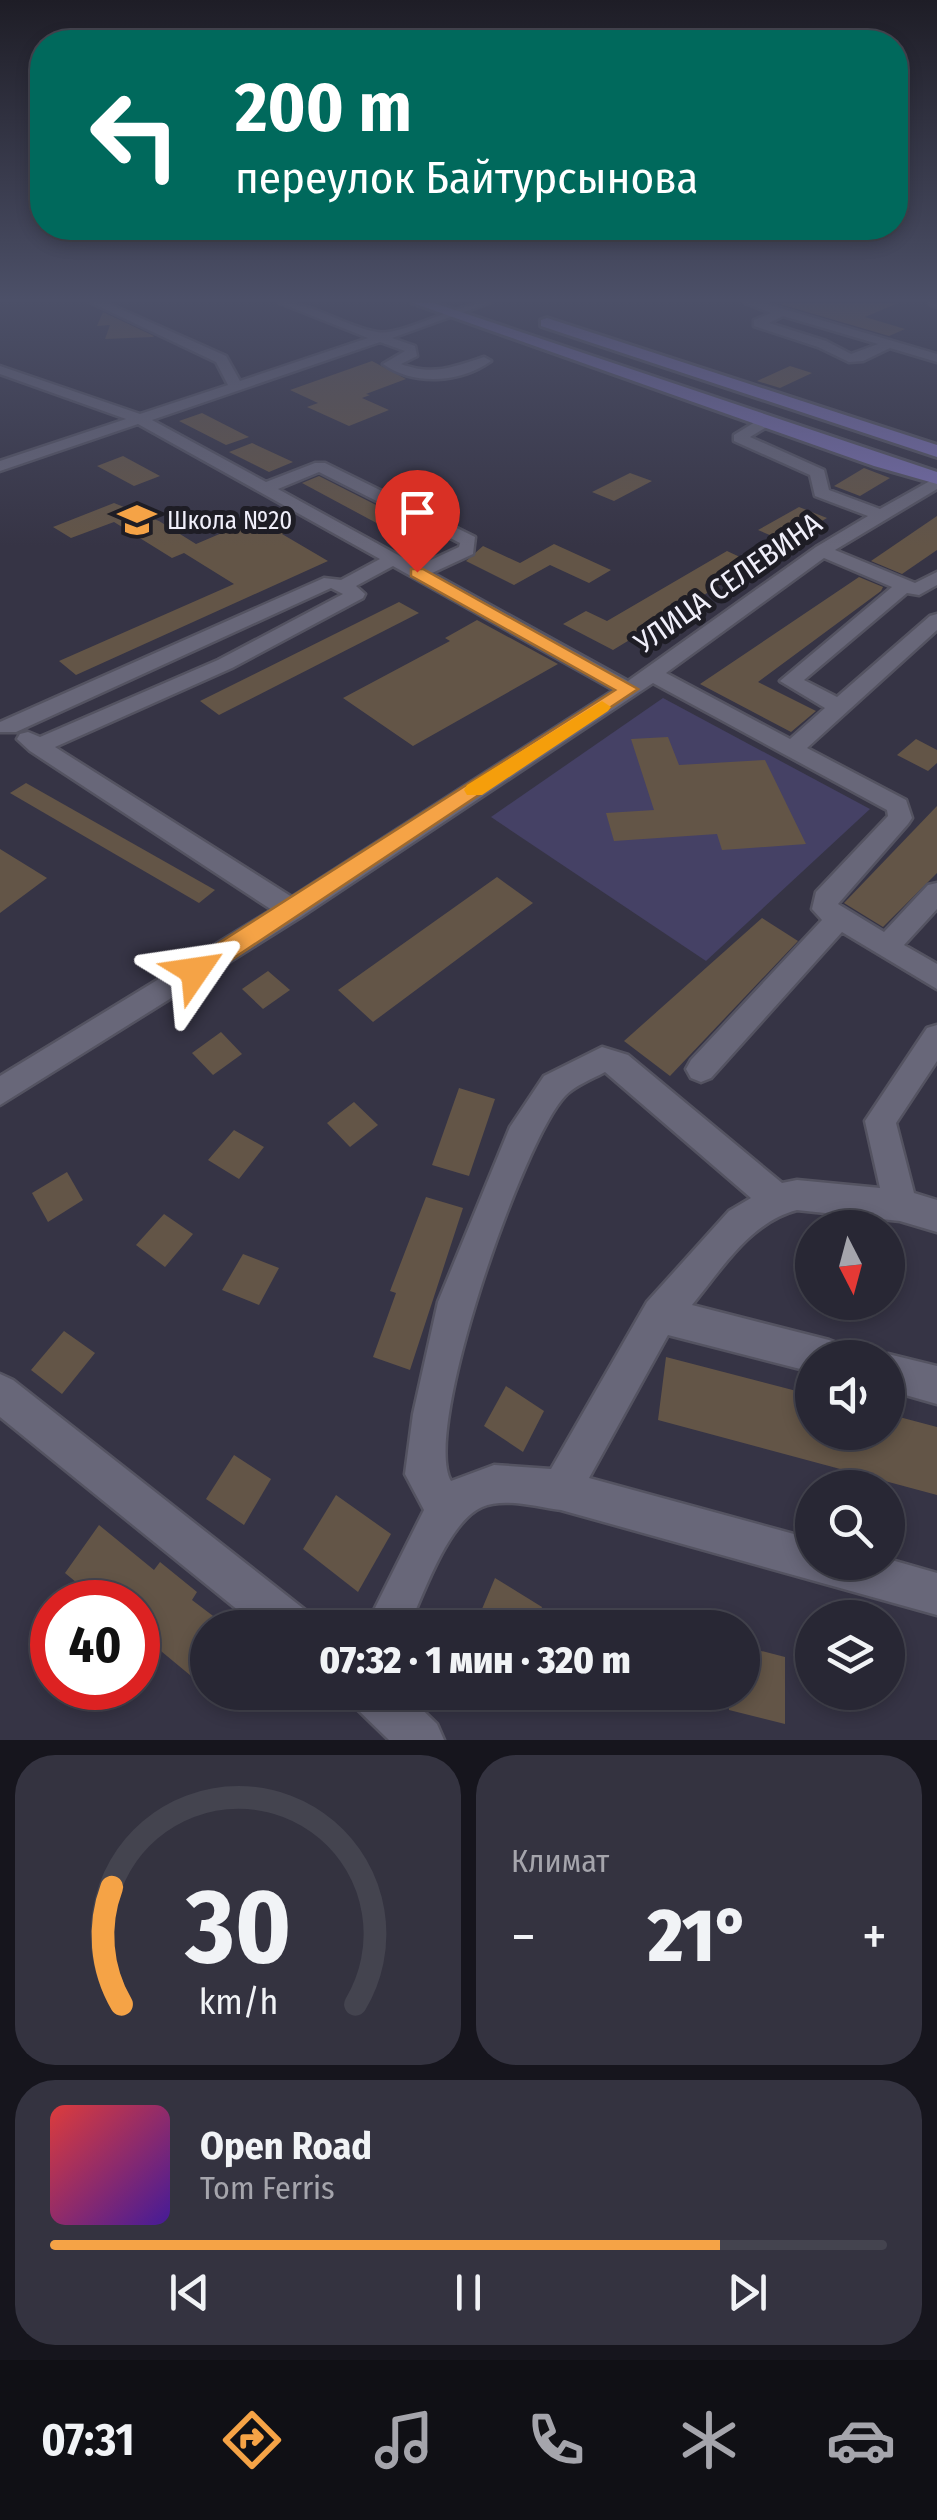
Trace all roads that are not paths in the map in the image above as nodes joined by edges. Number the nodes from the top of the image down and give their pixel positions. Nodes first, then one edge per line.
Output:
1 (41, 384) edge
2 (234, 384) edge
3 (247, 384) edge
4 (656, 384) edge
5 (735, 384) edge
6 (236, 388) junction
7 (140, 420) junction
8 (765, 422) junction
9 (937, 450) edge
10 (0, 466) edge
11 (937, 480) edge
12 (264, 488) junction
13 (880, 515) junction
14 (822, 552) junction
15 (937, 558) edge
16 (393, 559) junction
17 (417, 572) junction
18 (937, 578) edge
19 (343, 586) junction
20 (914, 588) edge
21 (937, 620) edge
22 (652, 674) junction
23 (628, 689) junction
24 (842, 708) junction
25 (4, 723) edge
26 (38, 746) junction
27 (792, 749) junction
28 (937, 892) edge
29 (292, 910) junction
30 (840, 919) junction
31 (886, 947) junction
32 (937, 978) edge
33 (937, 1037) edge
34 (702, 1069) dead end
35 (0, 1092) edge
36 (776, 1200) junction
37 (900, 1205) junction
38 (937, 1216) edge
39 (660, 1314) junction
40 (795, 1349) edge
41 (905, 1377) edge
42 (937, 1385) edge
43 (0, 1393) edge
44 (560, 1490) junction
45 (446, 1509) junction
46 (795, 1555) edge
47 (887, 1580) edge
48 (937, 1594) edge
49 (271, 1610) edge
50 (395, 1610) edge

1 - 7 street
2 - 6 street
3 - 6 street
4 - 8 main road
5 - 9 main road
6 - 7 street
7 - 10 street
7 - 12 street
8 - 11 main road
8 - 13 street
11 - 13 street, УЛИЦА СЕЛЕВИНА
12 - 16 street
12 - 17 street
13 - 14 street, УЛИЦА СЕЛЕВИНА
14 - 20 street
14 - 22 street, УЛИЦА СЕЛЕВИНА
15 - 20 street
16 - 17 street
16 - 19 street
17 - 23 street
18 - 20 street
19 - 25 street
19 - 26 street
20 - 24 street
21 - 24 street
22 - 23 street, УЛИЦА СЕЛЕВИНА
22 - 27 street
23 - 29 street, УЛИЦА СЕЛЕВИНА
24 - 27 street
25 - 26 street
26 - 29 street
27 - 30 street
28 - 31 street
29 - 35 street, УЛИЦА СЕЛЕВИНА
30 - 31 street
30 - 34 street
31 - 32 street
33 - 37 street
36 - 37 street
36 - 39 street
36 - 45 street
37 - 38 street
39 - 40 street
39 - 44 street
41 - 42 street
43 - 49 street
44 - 45 street
44 - 46 street
45 - 50 street
47 - 48 street

